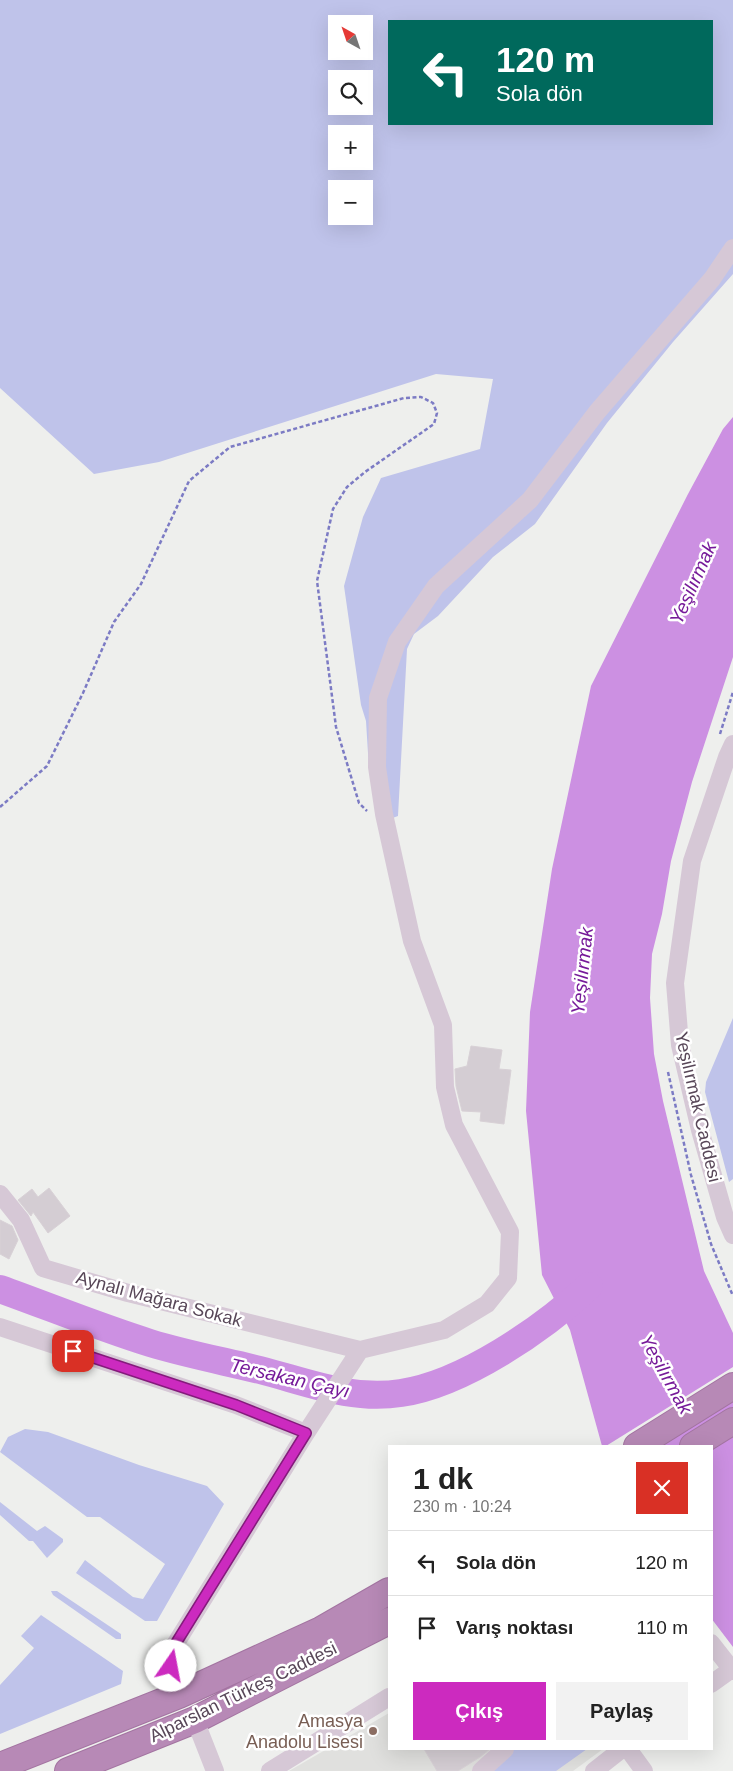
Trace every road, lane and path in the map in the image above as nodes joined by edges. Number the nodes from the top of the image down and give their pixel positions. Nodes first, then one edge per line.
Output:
1 (733, 248) edge
2 (733, 744) edge
3 (0, 807) edge
4 (388, 833) junction
5 (0, 1194) edge
6 (733, 1235) edge
7 (0, 1327) edge
8 (360, 1350) junction
9 (733, 1386) edge
10 (733, 1421) edge
11 (306, 1433) junction
12 (639, 1445) edge
13 (695, 1445) edge
14 (388, 1592) edge
15 (388, 1622) edge
16 (713, 1646) edge
17 (732, 1670) edge
18 (713, 1683) edge
19 (179, 1695) junction
20 (388, 1698) edge
21 (195, 1720) junction
22 (504, 1750) edge
23 (621, 1750) edge
24 (629, 1750) edge
25 (0, 1766) edge
26 (68, 1771) edge
27 (215, 1771) edge
28 (270, 1771) edge
29 (482, 1771) edge
30 (594, 1771) edge
31 (644, 1771) edge

1 - 4 street
2 - 6 street, Yeşilırmak Caddesi
3 - 4 path
4 - 8 street
5 - 8 street, Aynalı Mağara Sokak
7 - 11 street
8 - 11 street
9 - 12 highway
10 - 13 highway
11 - 19 street
14 - 19 highway, Alparslan Türkeş Caddesi
15 - 21 highway, Alparslan Türkeş Caddesi
16 - 17 street
17 - 18 street
19 - 25 highway, Alparslan Türkeş Caddesi
20 - 28 street
21 - 26 highway, Alparslan Türkeş Caddesi
21 - 27 street
22 - 29 street
23 - 30 street
24 - 31 street

